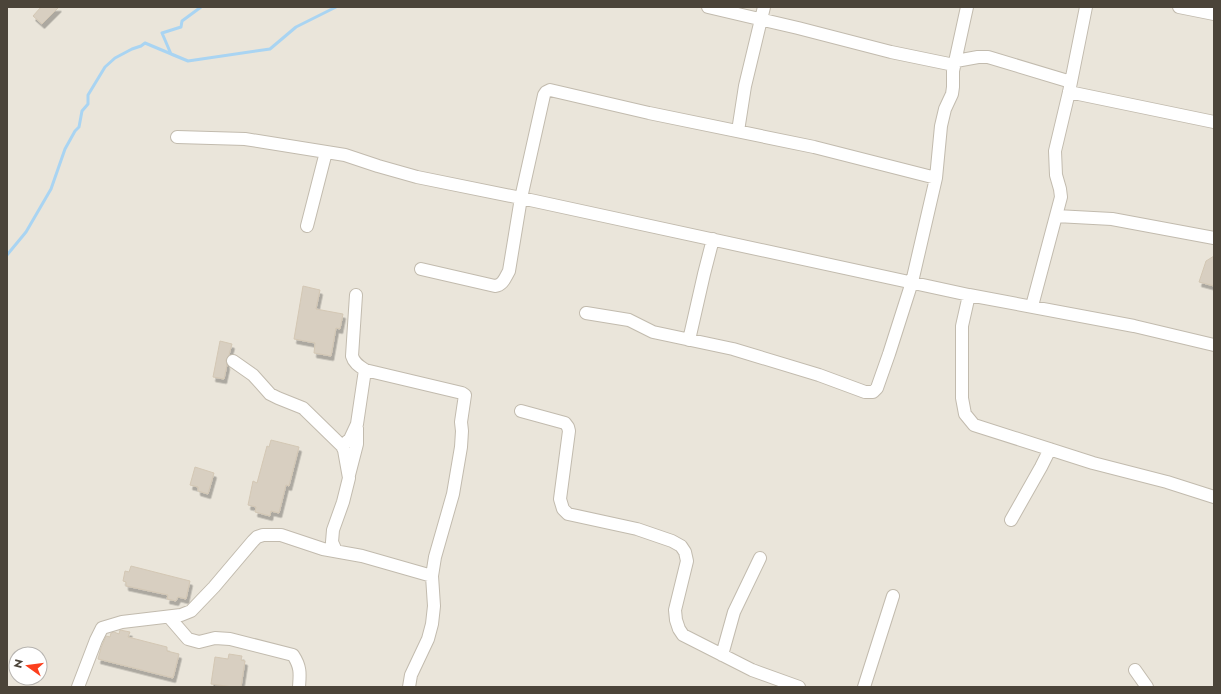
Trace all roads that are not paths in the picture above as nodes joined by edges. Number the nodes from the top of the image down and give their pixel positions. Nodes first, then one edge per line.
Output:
1 (708, 7) edge
2 (764, 7) edge
3 (967, 7) edge
4 (1086, 7) edge
5 (1179, 7) edge
6 (1214, 14) edge
7 (761, 20) junction
8 (955, 63) junction
9 (1070, 87) junction
10 (1214, 122) edge
11 (738, 131) junction
12 (177, 137) dead end
13 (326, 152) junction
14 (936, 178) junction
15 (521, 198) junction
16 (1056, 216) junction
17 (307, 226) dead end
18 (1214, 238) edge
19 (713, 239) junction
20 (421, 269) dead end
21 (912, 282) junction
22 (356, 295) dead end
23 (969, 295) junction
24 (1032, 306) junction
25 (586, 313) dead end
26 (689, 340) junction
27 (1214, 344) edge
28 (233, 362) dead end
29 (365, 370) junction
30 (521, 411) dead end
31 (357, 424) junction
32 (342, 446) junction
33 (1050, 449) junction
34 (349, 478) junction
35 (1214, 497) edge
36 (1011, 520) dead end
37 (336, 551) junction
38 (760, 558) dead end
39 (432, 576) junction
40 (892, 596) dead end
41 (169, 617) junction
42 (722, 655) junction
43 (1135, 670) dead end
44 (78, 687) edge
45 (298, 687) edge
46 (409, 687) edge
47 (799, 687) edge
48 (864, 687) edge
49 (1147, 687) edge

1 - 7 street
2 - 7 street
3 - 8 street
4 - 9 street
5 - 6 street
7 - 8 street
7 - 11 street
8 - 9 street
8 - 14 street
9 - 10 street
9 - 16 street
11 - 14 street
11 - 15 street
12 - 13 street
13 - 15 street
13 - 17 street
14 - 21 street
15 - 19 street
15 - 20 street
16 - 18 street
16 - 24 street
19 - 21 street
19 - 26 street
21 - 23 street
21 - 26 street
22 - 29 street
23 - 24 street
23 - 33 street
24 - 27 street
25 - 26 street
28 - 32 street
29 - 31 street
29 - 39 street
30 - 42 street
31 - 32 street
31 - 34 street
32 - 34 street
33 - 35 street
33 - 36 street
34 - 37 street
37 - 39 street
37 - 41 street
38 - 42 street
39 - 46 street
40 - 48 street
41 - 44 street
41 - 45 street
42 - 47 street
43 - 49 street

